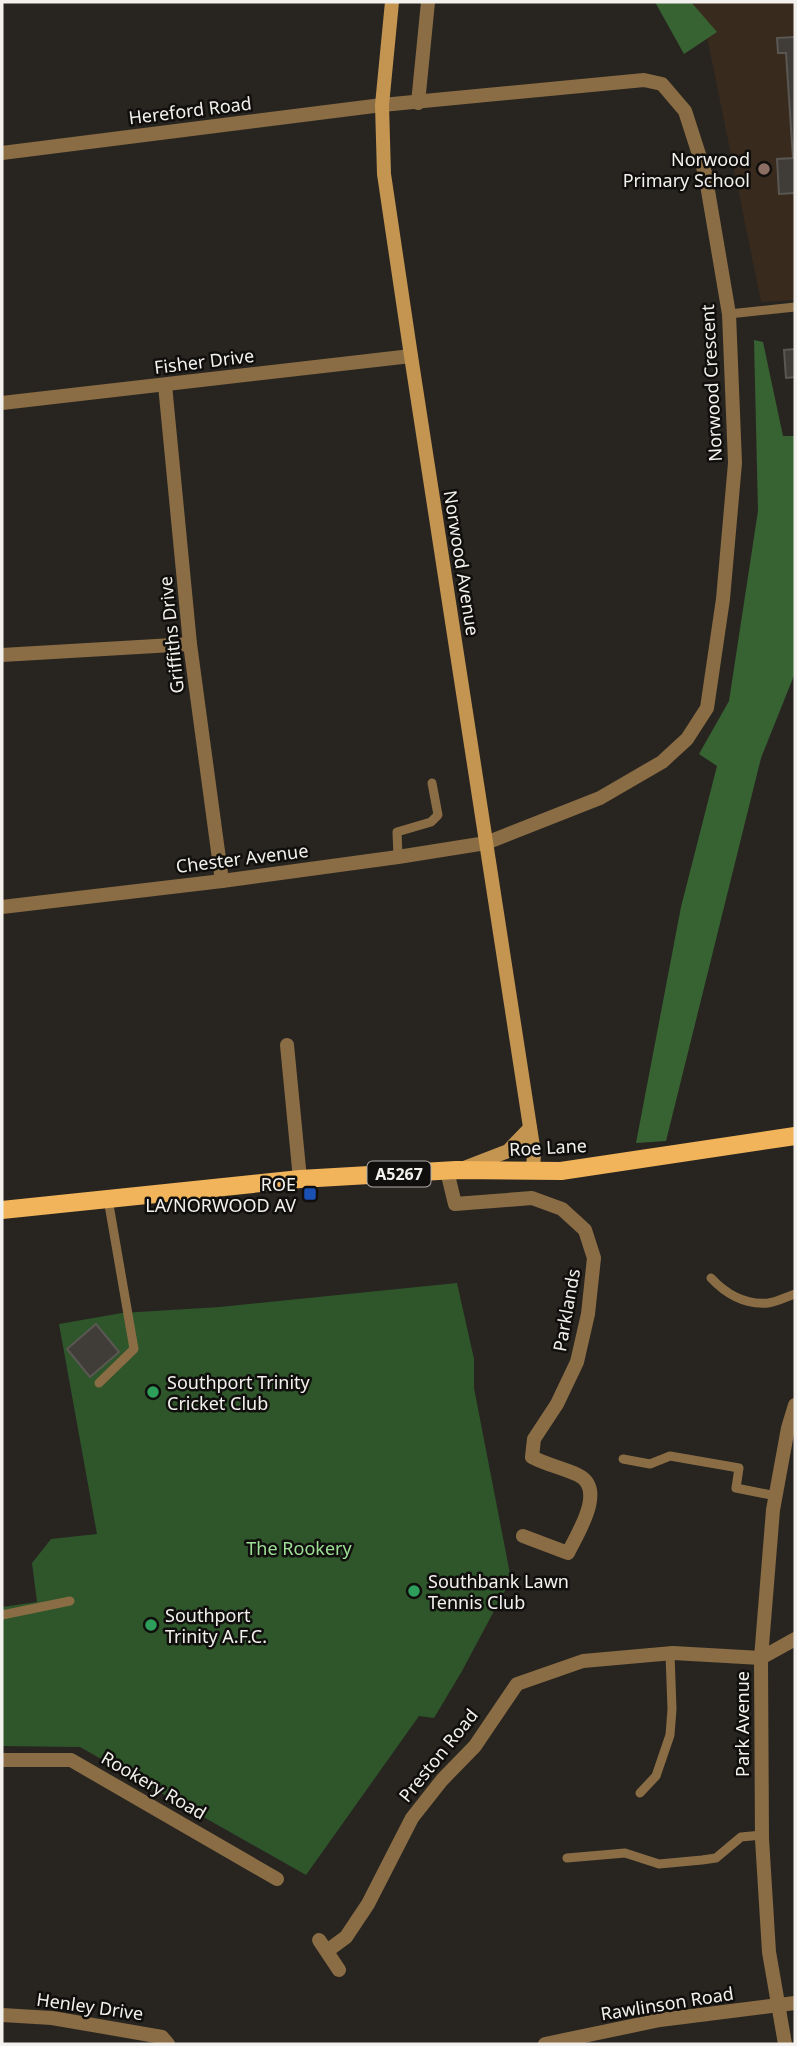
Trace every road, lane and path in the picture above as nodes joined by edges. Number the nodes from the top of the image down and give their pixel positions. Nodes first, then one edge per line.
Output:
1 (393, 2) edge
2 (428, 2) edge
3 (418, 103) junction
4 (382, 105) junction
5 (2, 153) edge
6 (795, 307) edge
7 (729, 314) junction
8 (411, 356) junction
9 (165, 385) junction
10 (2, 403) edge
11 (190, 644) junction
12 (2, 655) edge
13 (432, 783) dead end
14 (486, 843) junction
15 (398, 857) junction
16 (222, 881) junction
17 (2, 907) edge
18 (287, 1045) dead end
19 (530, 1128) junction
20 (795, 1136) edge
21 (533, 1170) junction
22 (451, 1171) junction
23 (300, 1179) junction
24 (108, 1199) junction
25 (2, 1210) edge
26 (711, 1278) dead end
27 (795, 1294) edge
28 (99, 1383) dead end
29 (795, 1405) edge
30 (623, 1459) dead end
31 (776, 1496) junction
32 (523, 1536) dead end
33 (70, 1601) dead end
34 (2, 1615) edge
35 (795, 1639) edge
36 (670, 1654) junction
37 (761, 1658) junction
38 (2, 1760) edge
39 (640, 1793) dead end
40 (762, 1835) junction
41 (566, 1858) dead end
42 (277, 1879) dead end
43 (339, 1970) dead end
44 (795, 2003) edge
45 (778, 2006) junction
46 (2, 2015) edge
47 (168, 2044) edge
48 (545, 2044) edge
49 (785, 2044) edge

1 - 4 main road, Norwood Avenue
2 - 3 street
3 - 4 street, Norwood Crescent
3 - 7 street, Norwood Crescent
4 - 5 street, Hereford Road
4 - 8 main road, Norwood Avenue
6 - 7 lane
7 - 14 street, Norwood Crescent
8 - 9 street, Fisher Drive
8 - 14 main road, Norwood Avenue
9 - 10 street, Fisher Drive
9 - 11 street, Griffiths Drive
11 - 12 street
11 - 16 street, Griffiths Drive
13 - 15 lane
14 - 15 street, Chester Avenue
14 - 19 main road, Norwood Avenue
15 - 16 street, Chester Avenue
16 - 17 street, Chester Avenue
18 - 23 street
19 - 21 main road, Norwood Avenue
19 - 22 main road
20 - 21 main road, Roe Lane / A5267
21 - 22 main road, Roe Lane / A5267
22 - 23 main road, Roe Lane / A5267
22 - 32 street, Parklands
23 - 24 main road, Roe Lane / A5267
24 - 25 main road, Roe Lane / A5267
24 - 28 lane
26 - 27 lane
29 - 31 street, Park Avenue
30 - 31 lane
31 - 37 street, Park Avenue
33 - 34 lane
35 - 37 street
36 - 37 street, Preston Road
36 - 39 lane
36 - 43 street, Preston Road
37 - 40 street, Park Avenue
38 - 42 street, Rookery Road
40 - 41 lane
40 - 45 street, Park Avenue
44 - 45 street, Rawlinson Road
45 - 48 street, Rawlinson Road
45 - 49 street, Park Avenue
46 - 47 street, Henley Drive

